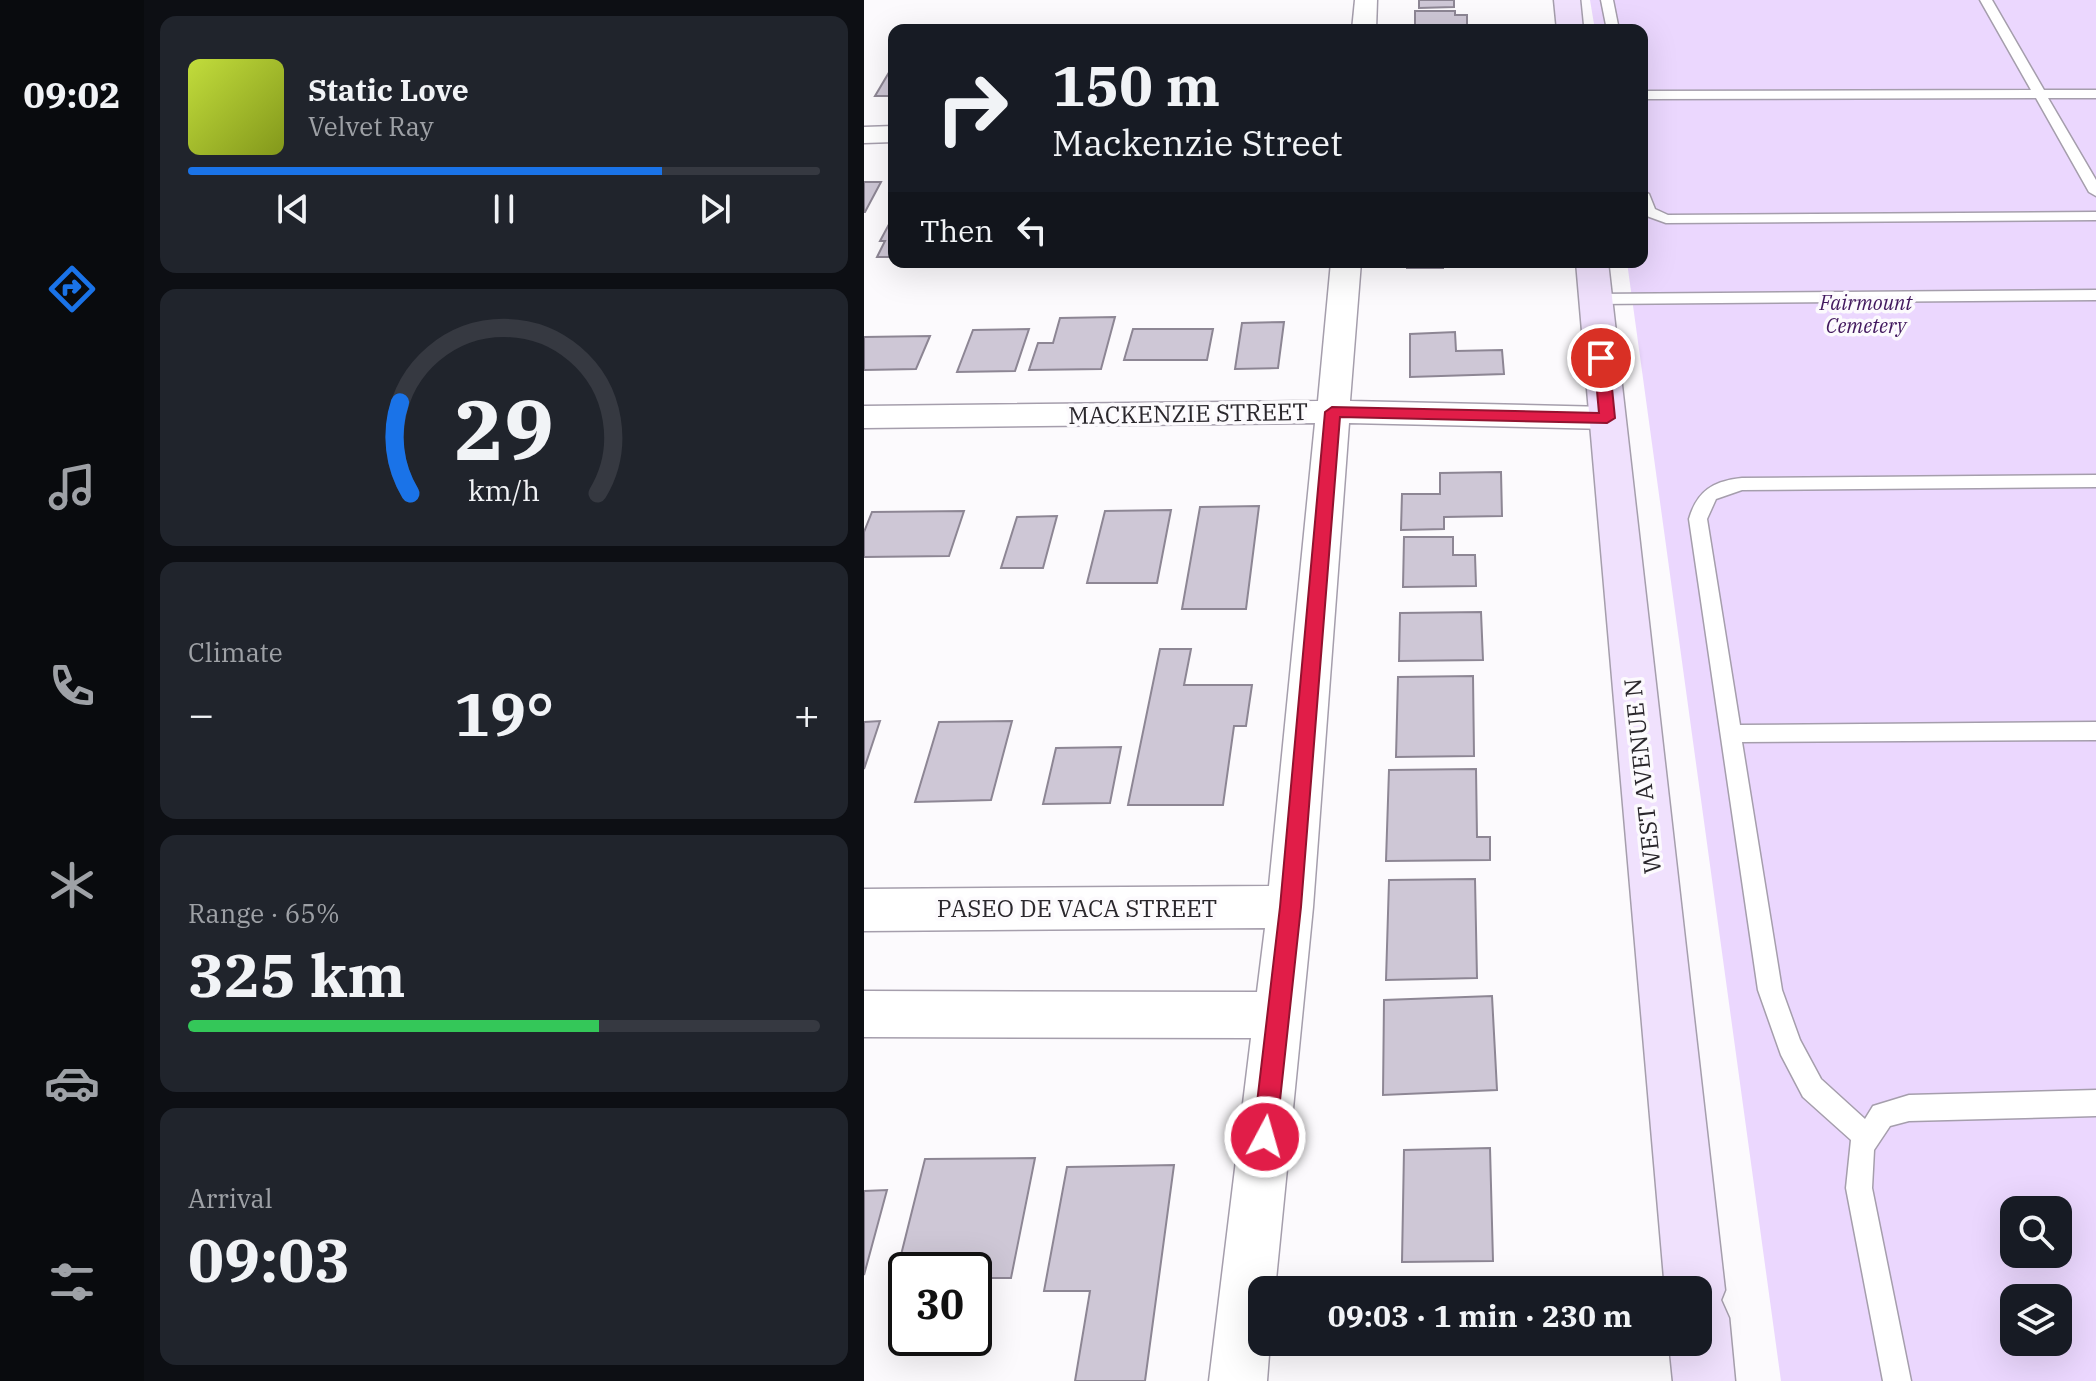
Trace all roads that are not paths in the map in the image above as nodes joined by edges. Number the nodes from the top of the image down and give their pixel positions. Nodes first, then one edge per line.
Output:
1 (1366, 0) edge
2 (1567, 0) edge
3 (1607, 0) edge
4 (1986, 0) edge
5 (1364, 24) edge
6 (1569, 24) edge
7 (1612, 24) edge
8 (2040, 94) junction
9 (2096, 94) edge
10 (1648, 95) edge
11 (888, 134) edge
12 (864, 135) edge
13 (2096, 192) edge
14 (1648, 209) edge
15 (2096, 216) edge
16 (1345, 268) edge
17 (1594, 280) edge
18 (2096, 295) edge
19 (1332, 412) junction
20 (864, 417) edge
21 (1607, 418) junction
22 (2096, 481) edge
23 (2096, 731) edge
24 (1731, 734) junction
25 (1290, 907) junction
26 (864, 910) edge
27 (864, 1014) edge
28 (1278, 1015) junction
29 (2096, 1103) edge
30 (1867, 1138) junction
31 (1694, 1276) edge
32 (1702, 1356) edge
33 (1238, 1381) edge
34 (1704, 1381) edge
35 (1897, 1381) edge

1 - 5 street
2 - 6 main road
3 - 7 lane
4 - 8 lane
8 - 9 lane
8 - 10 lane
8 - 13 lane
11 - 12 street
14 - 15 lane
16 - 19 street
17 - 18 lane
17 - 21 main road, WEST AVENUE N
19 - 20 street, MACKENZIE STREET
19 - 21 street, MACKENZIE STREET
19 - 25 street
21 - 31 main road, WEST AVENUE N
22 - 24 lane
23 - 24 lane
24 - 30 lane
25 - 26 street, PASEO DE VACA STREET
25 - 28 street
27 - 28 street
28 - 33 street
29 - 30 lane
30 - 35 lane
32 - 34 main road

